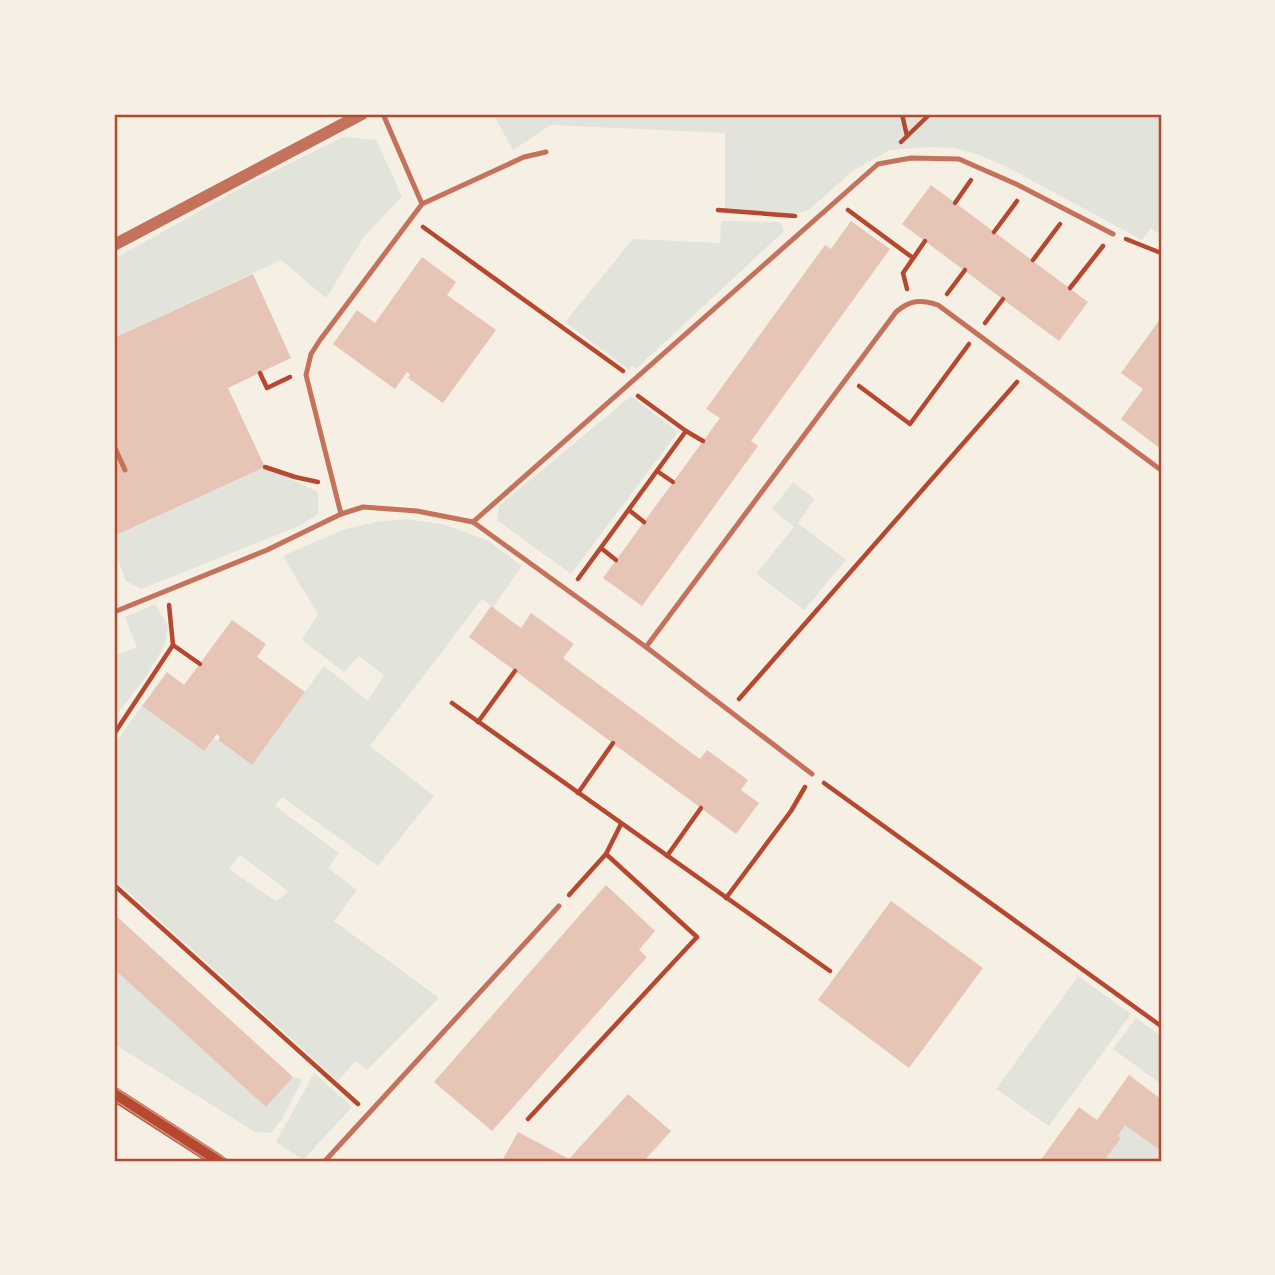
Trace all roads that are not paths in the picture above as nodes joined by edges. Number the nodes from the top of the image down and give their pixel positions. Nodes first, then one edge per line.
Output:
1 (362, 114) edge
2 (383, 114) edge
3 (546, 152) dead end
4 (422, 204) junction
5 (1113, 234) road end
6 (114, 245) edge
7 (114, 446) edge
8 (125, 470) dead end
9 (1161, 470) edge
10 (341, 514) junction
11 (473, 522) junction
12 (114, 612) edge
13 (646, 647) junction
14 (812, 774) road end
15 (559, 906) road end
16 (114, 1094) edge
17 (218, 1161) edge
18 (325, 1161) edge

1 - 6 street
2 - 4 lane
3 - 4 lane
4 - 10 lane
5 - 11 lane
7 - 8 lane
9 - 13 lane
10 - 11 lane
10 - 12 lane
11 - 13 lane
13 - 14 lane
15 - 18 lane
16 - 17 main road

